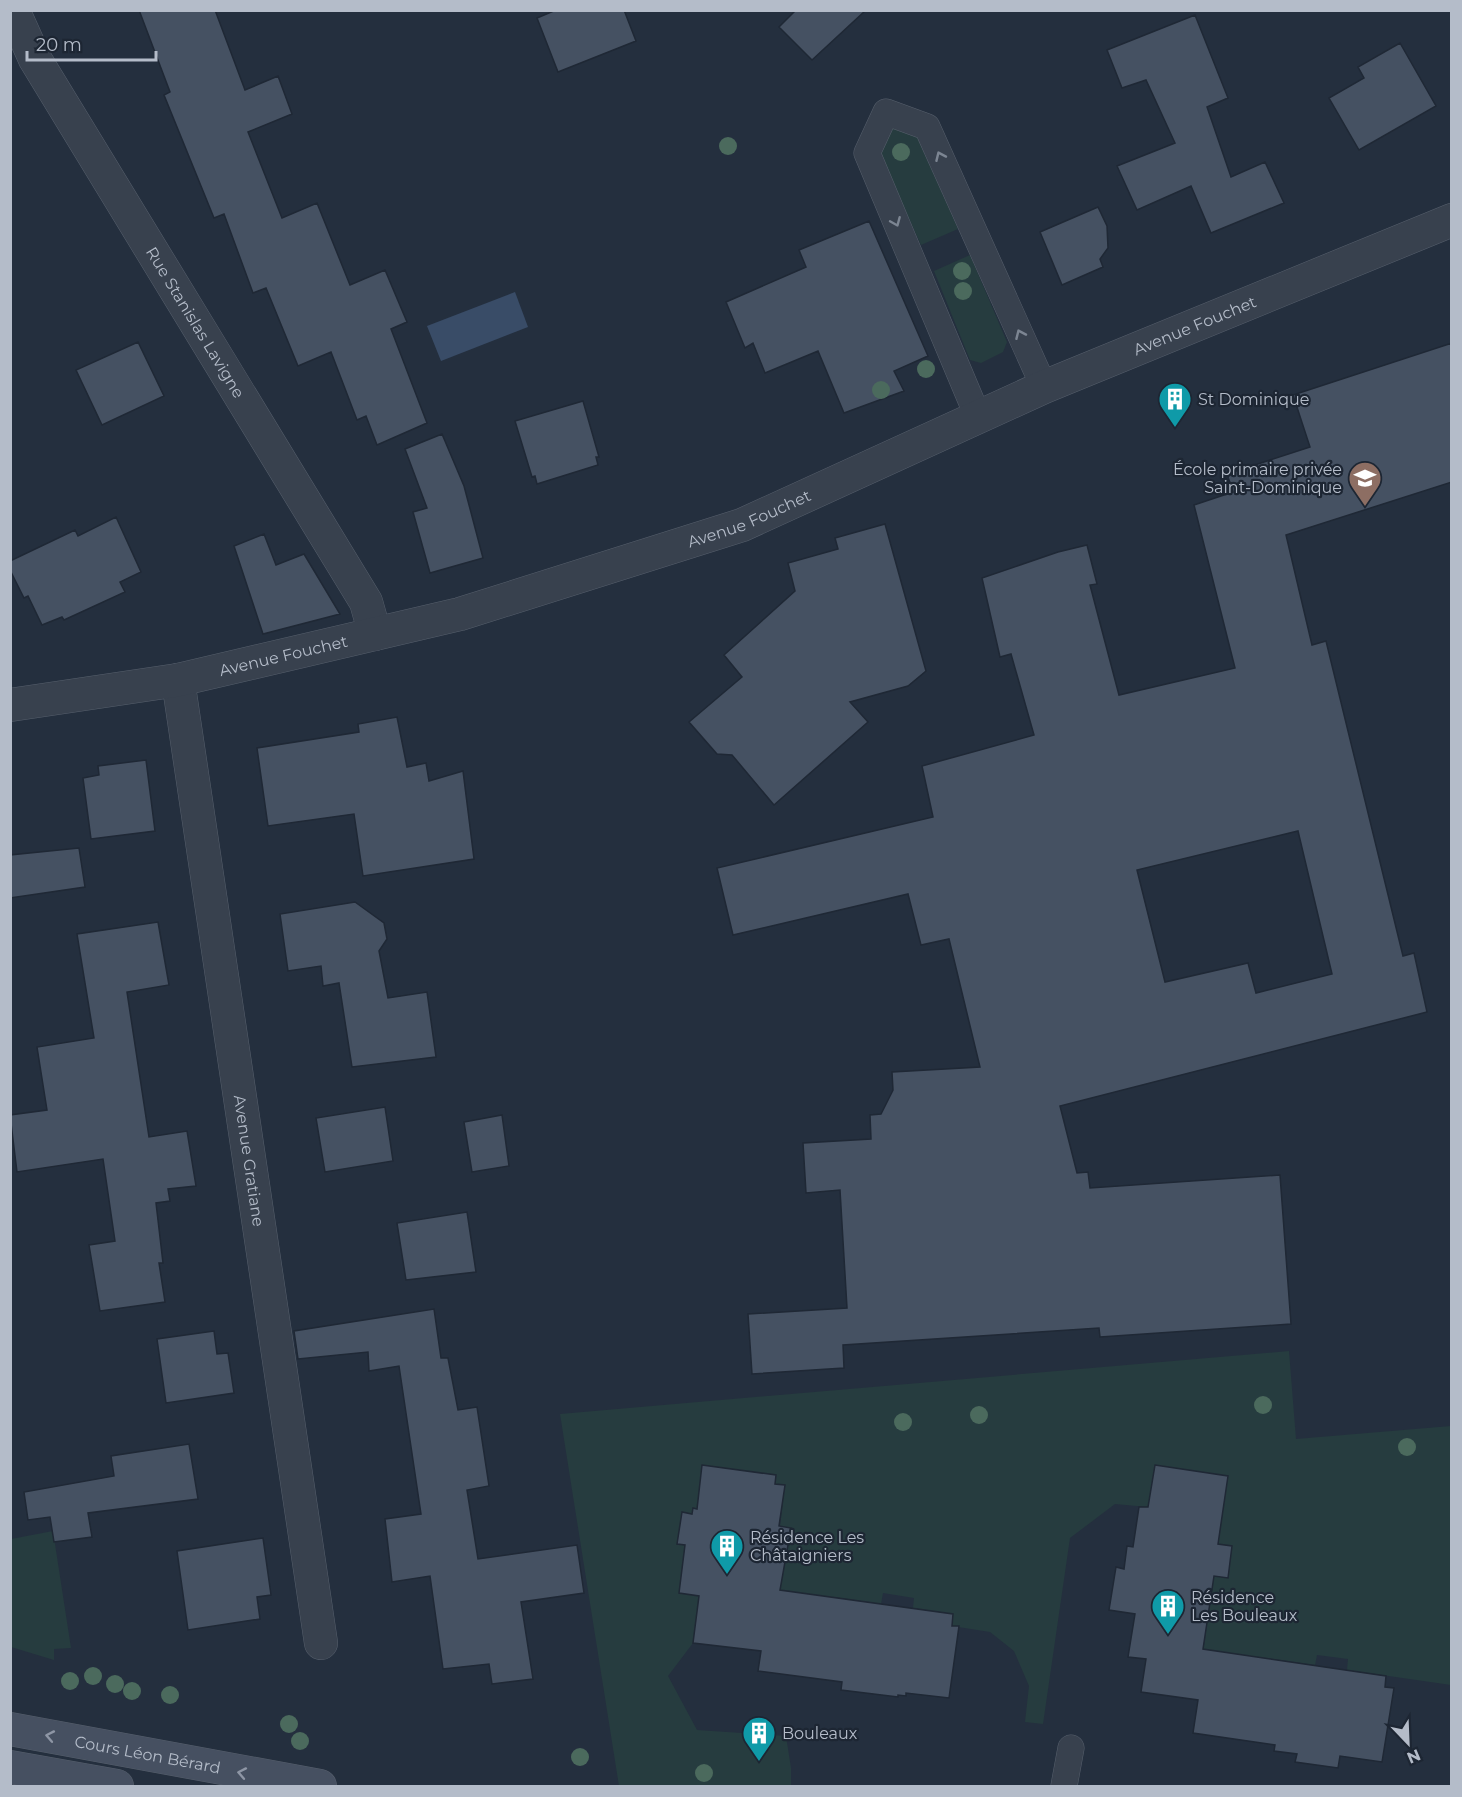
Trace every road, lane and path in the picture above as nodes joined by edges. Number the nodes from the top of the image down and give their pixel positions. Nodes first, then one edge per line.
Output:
1 (13, 10) edge
2 (1452, 220) edge
3 (1044, 387) junction
4 (978, 417) junction
5 (375, 634) junction
6 (178, 680) junction
7 (10, 705) edge
8 (321, 1643) dead end
9 (10, 1729) edge
10 (1071, 1748) dead end
11 (10, 1767) edge
12 (117, 1786) edge
13 (320, 1786) edge
14 (1064, 1786) edge

1 - 5 street, Rue Stanislas Lavigne
2 - 3 street, Avenue Fouchet
3 - 4 street, Avenue Fouchet
3 -> 4 lane
4 - 5 street, Avenue Fouchet
5 - 6 street, Avenue Fouchet
6 - 7 street, Avenue Fouchet
6 - 8 street, Avenue Gratiane
13 -> 9 main road, Cours Léon Bérard
10 - 14 lane
11 - 12 main road

